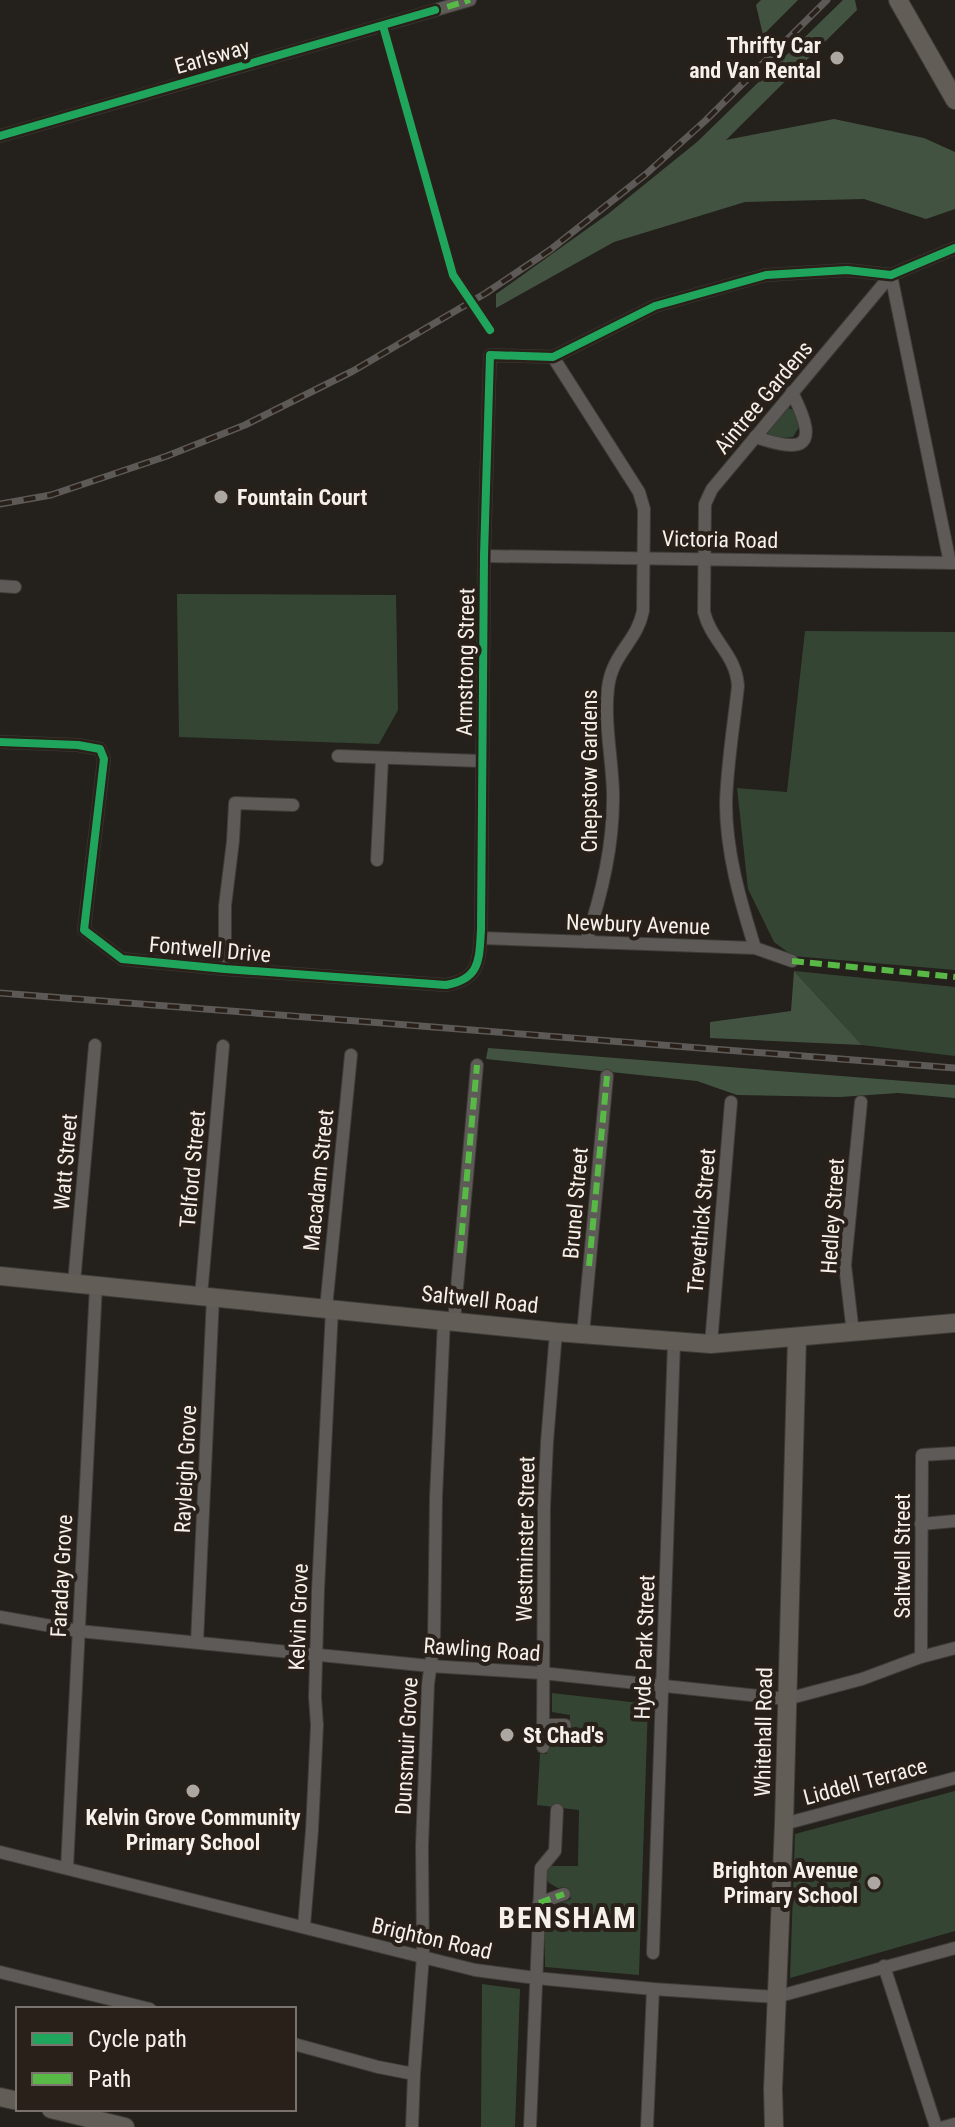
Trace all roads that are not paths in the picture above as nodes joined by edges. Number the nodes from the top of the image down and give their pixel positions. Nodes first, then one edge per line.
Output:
1 (470, 0) edge
2 (898, 0) edge
3 (955, 100) edge
4 (0, 136) edge
5 (955, 248) edge
6 (891, 275) junction
7 (553, 357) junction
8 (792, 392) junction
9 (755, 437) junction
10 (484, 556) junction
11 (644, 558) junction
12 (703, 559) junction
13 (952, 563) edge
14 (0, 586) edge
15 (15, 587) dead end
16 (0, 742) edge
17 (338, 756) dead end
18 (382, 759) junction
19 (482, 761) junction
20 (293, 805) dead end
21 (377, 860) dead end
22 (481, 938) junction
23 (586, 942) junction
24 (755, 948) junction
25 (792, 961) dead end
26 (476, 968) joint
27 (225, 969) junction
28 (95, 1045) dead end
29 (223, 1046) dead end
30 (351, 1055) dead end
31 (477, 1065) dead end
32 (607, 1076) dead end
33 (731, 1102) dead end
34 (861, 1102) dead end
35 (0, 1276) edge
36 (74, 1283) junction
37 (96, 1285) junction
38 (207, 1296) junction
39 (329, 1308) junction
40 (449, 1320) junction
41 (955, 1323) edge
42 (556, 1332) junction
43 (853, 1333) junction
44 (583, 1334) junction
45 (797, 1337) junction
46 (674, 1342) junction
47 (711, 1344) junction
48 (955, 1453) edge
49 (955, 1521) edge
50 (921, 1524) junction
51 (0, 1617) edge
52 (79, 1631) junction
53 (197, 1642) junction
54 (955, 1648) edge
55 (316, 1654) junction
56 (921, 1657) junction
57 (430, 1666) junction
58 (542, 1673) junction
59 (663, 1685) junction
60 (787, 1699) junction
61 (545, 1725) junction
62 (565, 1725) dead end
63 (543, 1747) dead end
64 (955, 1778) edge
65 (557, 1810) dead end
66 (784, 1824) junction
67 (0, 1852) edge
68 (67, 1868) junction
69 (564, 1894) dead end
70 (539, 1903) junction
71 (304, 1926) junction
72 (955, 1948) edge
73 (653, 1953) dead end
74 (423, 1956) junction
75 (884, 1966) junction
76 (0, 1972) edge
77 (536, 1978) junction
78 (653, 1989) junction
79 (776, 1997) junction
80 (142, 2007) edge
81 (296, 2045) edge
82 (414, 2074) junction
83 (59, 2111) edge
84 (955, 2124) edge
85 (125, 2127) edge
86 (412, 2127) edge
87 (530, 2127) edge
88 (647, 2127) edge
89 (774, 2127) edge
90 (936, 2127) edge
91 (944, 2127) edge

1 - 4 street, Earlsway
2 - 3 street
5 - 6 street
6 - 7 street
6 - 8 street, Aintree Gardens
6 - 13 street
7 - 10 street, Armstrong Street
7 - 11 street, Chepstow Gardens
8 - 9 street, Aintree Gardens
8 - 9 street
9 - 12 street, Aintree Gardens
10 - 11 street, Victoria Road
10 - 19 street, Armstrong Street
11 - 12 street, Victoria Road
11 - 23 street, Chepstow Gardens
12 - 13 street, Victoria Road
12 - 24 street, Aintree Gardens
14 - 15 street
16 - 27 street, Fontwell Drive
17 - 18 street
18 - 19 street
18 - 21 street
19 - 22 street, Armstrong Street
20 - 27 street
22 - 23 street, Newbury Avenue
22 - 26 street, Armstrong Street
23 - 24 street, Newbury Avenue
24 - 25 street, Newbury Avenue
26 - 27 street, Fontwell Drive
28 - 36 street, Watt Street
29 - 38 street, Telford Street
30 - 39 street, Macadam Street
31 - 40 street
32 - 44 street, Brunel Street
33 - 47 street, Trevethick Street
34 - 43 street, Hedley Street
35 - 36 street, Saltwell Road
36 - 37 street, Saltwell Road
37 - 38 street, Saltwell Road
37 - 52 street, Faraday Grove
38 - 39 street, Saltwell Road
38 - 53 street, Rayleigh Grove
39 - 40 street, Saltwell Road
39 - 55 street, Kelvin Grove
40 - 42 street, Saltwell Road
40 - 57 street, Dunsmuir Grove
41 - 43 street, Saltwell Road
42 - 44 street, Saltwell Road
42 - 58 street, Westminster Street
43 - 45 street, Saltwell Road
44 - 46 street, Saltwell Road
45 - 47 street, Saltwell Road
45 - 60 street, Whitehall Road
46 - 47 street, Saltwell Road
46 - 59 street, Hyde Park Street
48 - 50 street, Saltwell Street
49 - 50 street
50 - 56 street, Saltwell Street
51 - 52 street, Rawling Road
52 - 53 street, Rawling Road
52 - 68 street, Faraday Grove
53 - 55 street, Rawling Road
54 - 56 street, Rawling Road
55 - 57 street, Rawling Road
55 - 71 street, Kelvin Grove
56 - 60 street, Rawling Road
57 - 58 street, Rawling Road
57 - 74 street, Dunsmuir Grove
58 - 59 street, Rawling Road
58 - 61 street, Westminster Street
59 - 60 street, Rawling Road
59 - 73 street, Hyde Park Street
60 - 66 street, Whitehall Road
61 - 62 street
61 - 63 street, Westminster Street
64 - 66 street, Liddell Terrace
65 - 70 street
66 - 79 street, Whitehall Road
67 - 68 street, Brighton Road
68 - 71 street, Brighton Road
69 - 70 street
70 - 77 street
71 - 74 street, Brighton Road
72 - 75 street, Brighton Road
74 - 77 street, Brighton Road
74 - 82 street, Dunsmuir Grove
75 - 79 street, Brighton Road
75 - 90 street
76 - 80 street
77 - 78 street, Brighton Road
77 - 87 street
78 - 79 street, Brighton Road
78 - 88 street
79 - 89 street, Whitehall Road
81 - 82 street
82 - 86 street, Dunsmuir Grove
83 - 85 street
84 - 91 street

